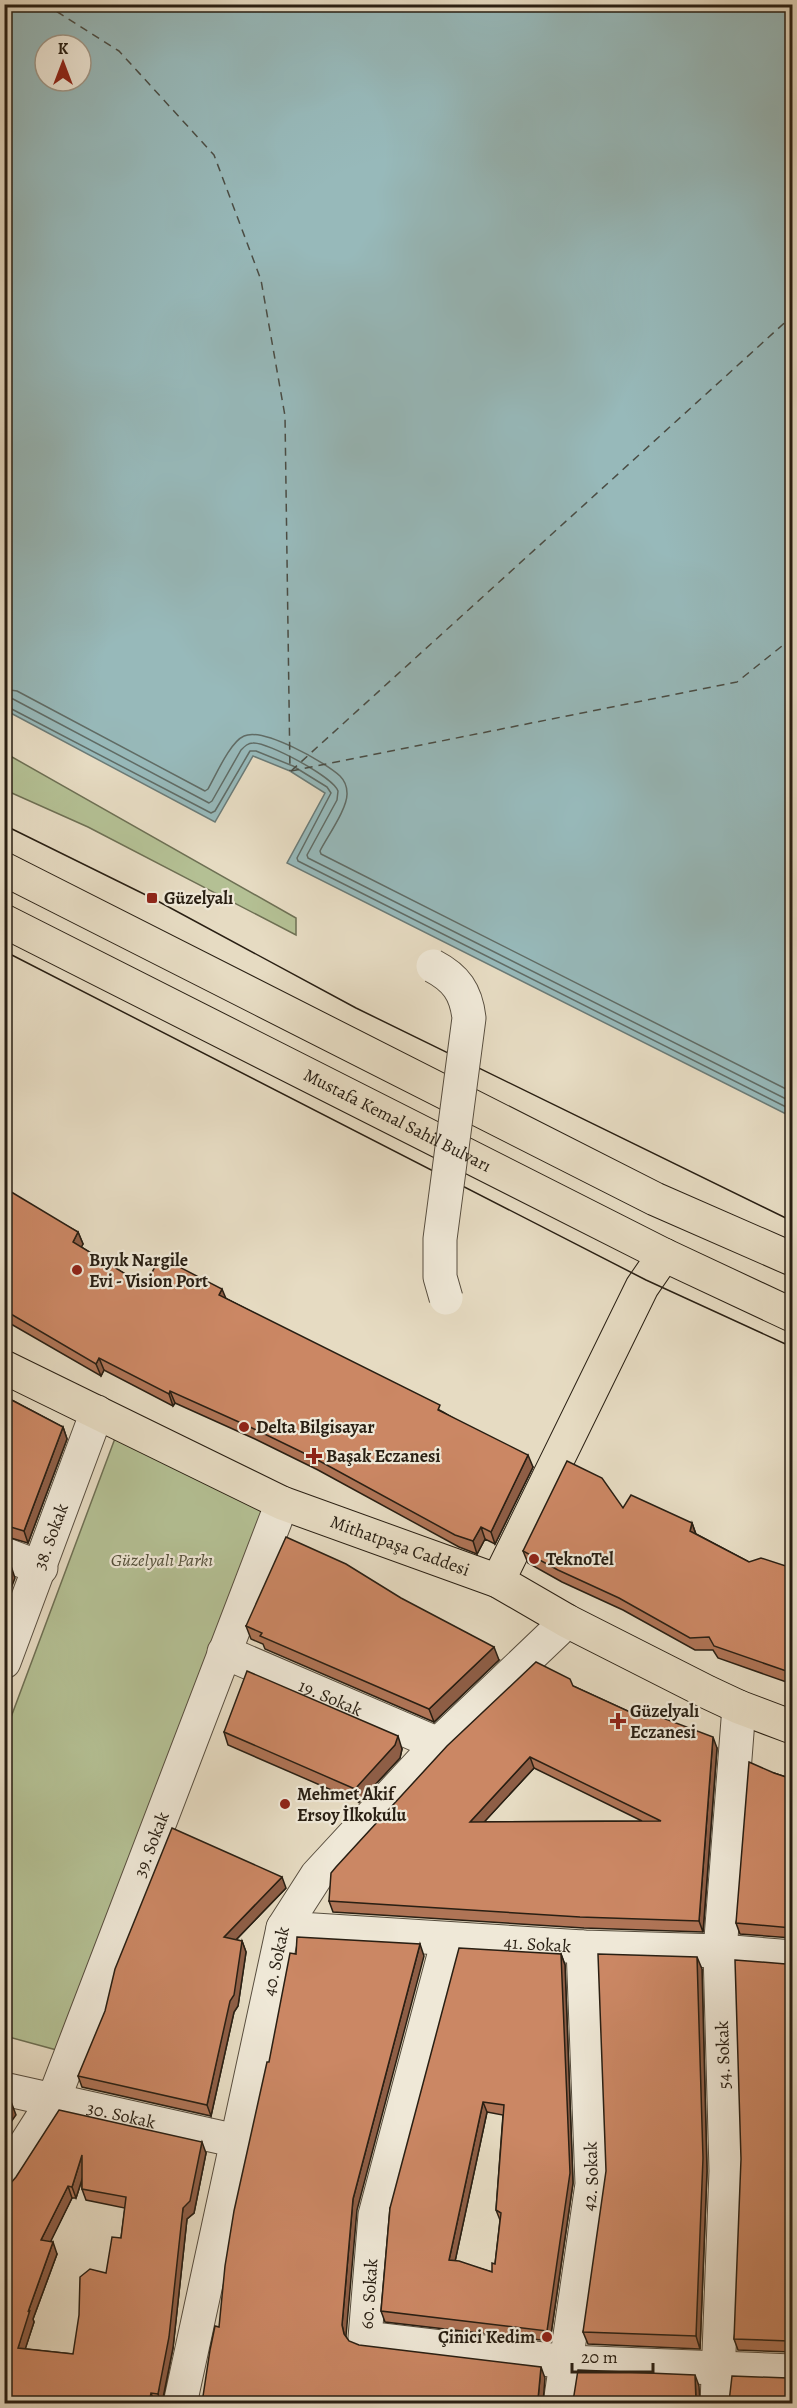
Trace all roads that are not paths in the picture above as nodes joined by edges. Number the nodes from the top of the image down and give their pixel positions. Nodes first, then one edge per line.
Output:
1 (4, 869) edge
2 (4, 921) edge
3 (433, 966) dead end
4 (664, 1255) junction
5 (792, 1260) edge
6 (446, 1298) dead end
7 (792, 1315) edge
8 (4, 1367) edge
9 (97, 1412) junction
10 (282, 1503) junction
11 (4, 1554) edge
12 (41, 1568) junction
13 (498, 1581) junction
14 (567, 1621) junction
15 (224, 1652) junction
16 (4, 1662) edge
17 (739, 1707) junction
18 (792, 1727) edge
19 (438, 1744) junction
20 (283, 1928) junction
21 (448, 1940) junction
22 (583, 1947) junction
23 (720, 1952) junction
24 (792, 1957) edge
25 (4, 2089) edge
26 (53, 2101) junction
27 (237, 2141) junction
28 (4, 2178) edge
29 (568, 2362) junction
30 (719, 2368) junction
31 (792, 2371) edge
32 (180, 2403) edge
33 (560, 2403) edge
34 (717, 2403) edge

1 - 5 main road
2 - 4 main road, Mustafa Kemal Sahil Bulvarı
3 - 6 street, bridge
4 - 7 main road, Mustafa Kemal Sahil Bulvarı
4 - 13 main road
8 - 9 main road, Mithatpaşa Caddesi
9 - 10 main road, Mithatpaşa Caddesi
9 - 12 street, 38. Sokak
10 - 13 main road, Mithatpaşa Caddesi
10 - 15 street, 39. Sokak
11 - 12 street
12 - 16 street, 38. Sokak
13 - 14 main road, Mithatpaşa Caddesi
14 - 17 main road, Mithatpaşa Caddesi
14 - 19 street, 40. Sokak
15 - 19 street, 19. Sokak
15 - 26 street, 39. Sokak
17 - 18 main road, Mithatpaşa Caddesi
17 - 23 street, 54. Sokak
19 - 20 street, 40. Sokak
20 - 21 street, 41. Sokak
20 - 27 street, 40. Sokak
21 - 22 street, 41. Sokak
21 - 29 street, 60. Sokak
22 - 23 street, 41. Sokak
22 - 29 street, 42. Sokak
23 - 24 street, 41. Sokak
23 - 30 street, 54. Sokak
25 - 26 street, 30. Sokak
26 - 27 street, 30. Sokak
26 - 28 street, 39. Sokak
27 - 32 street, 40. Sokak
29 - 30 street, 60. Sokak
29 - 33 street, 42. Sokak
30 - 31 street, 60. Sokak
30 - 34 street, 54. Sokak

